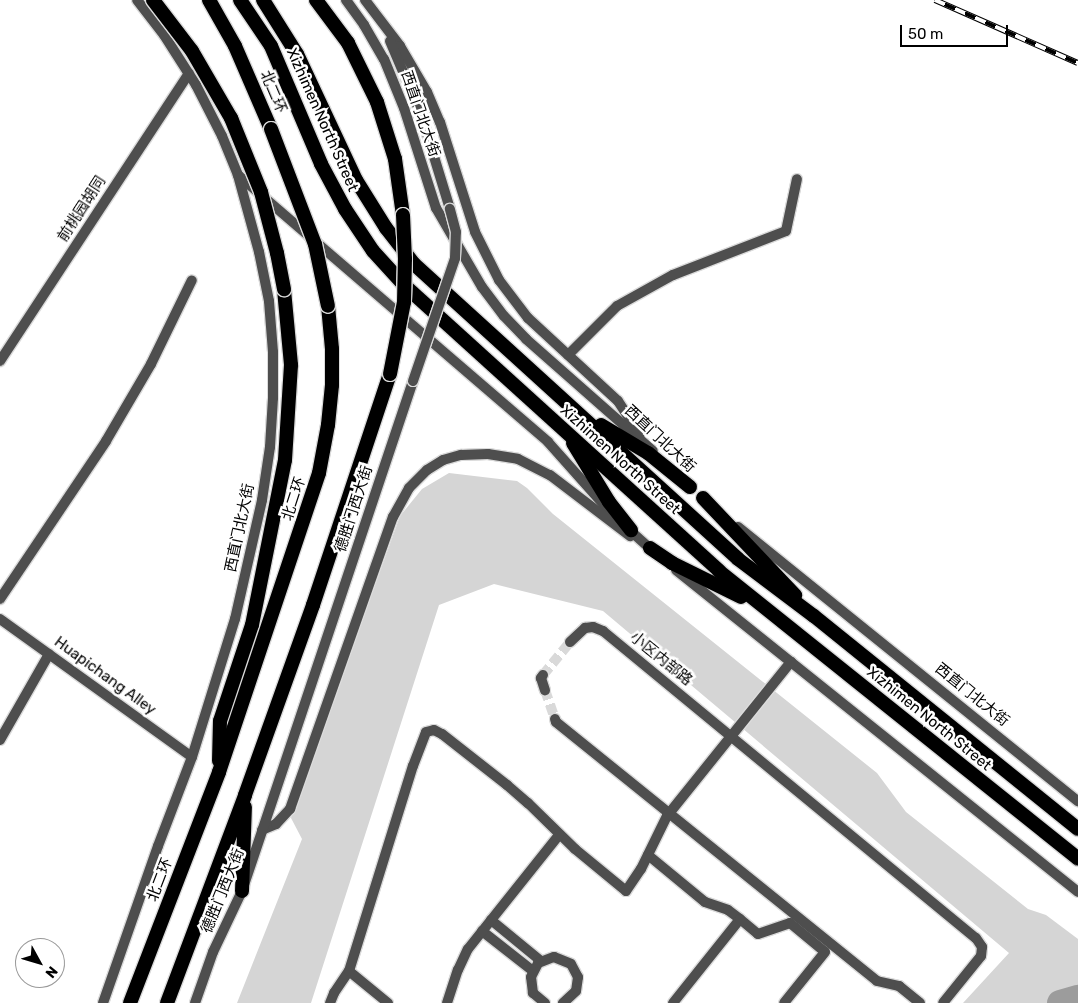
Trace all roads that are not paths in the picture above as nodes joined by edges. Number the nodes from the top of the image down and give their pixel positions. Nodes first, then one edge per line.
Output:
1 (137, 0) edge
2 (154, 0) edge
3 (209, 0) edge
4 (240, 0) edge
5 (263, 0) edge
6 (316, 0) edge
7 (346, 0) edge
8 (365, 0) edge
9 (382, 23) junction
10 (189, 73) junction
11 (238, 175) junction
12 (797, 179) dead end
13 (192, 280) dead end
14 (568, 355) junction
15 (0, 361) edge
16 (570, 404) junction
17 (562, 429) junction
18 (648, 446) junction
19 (690, 487) junction
20 (703, 498) junction
21 (631, 530) junction
22 (650, 548) junction
23 (0, 599) edge
24 (814, 616) junction
25 (0, 619) edge
26 (779, 620) junction
27 (570, 642) tunnel mouth
28 (49, 654) junction
29 (791, 662) junction
30 (543, 676) dead end
31 (545, 690) tunnel mouth
32 (555, 719) tunnel mouth
33 (732, 736) junction
34 (0, 740) edge
35 (192, 758) junction
36 (219, 772) junction
37 (246, 795) junction
38 (1078, 801) edge
39 (670, 812) junction
40 (1078, 829) edge
41 (262, 830) junction
42 (559, 834) junction
43 (648, 855) junction
44 (1078, 859) edge
45 (242, 891) junction
46 (1078, 892) edge
47 (740, 919) junction
48 (491, 920) junction
49 (482, 931) junction
50 (542, 960) junction
51 (349, 971) junction
52 (532, 971) junction
53 (572, 996) junction
54 (103, 1003) edge
55 (130, 1003) edge
56 (167, 1003) edge
57 (195, 1003) edge
58 (330, 1003) edge
59 (388, 1003) edge
60 (447, 1003) edge
61 (545, 1003) edge
62 (563, 1003) edge
63 (581, 1003) edge
64 (673, 1003) edge
65 (784, 1003) edge
66 (920, 1003) edge
67 (943, 1003) edge

1 - 10 street, 西直门北大街
2 - 36 highway, bridge
3 - 36 highway, 北二环, bridge
4 - 17 highway, Xizhimen North Street
5 - 16 highway, Xizhimen North Street
6 - 37 highway, bridge
7 - 18 street, 西直门北大街
8 - 9 street
9 - 14 street
9 - 41 street, 德胜门西大街, bridge
10 - 11 street, 西直门北大街
10 - 15 street, 前桃园胡同
11 - 21 street
11 - 35 street, 西直门北大街
12 - 14 street
13 - 23 street
14 - 18 street
16 - 19 highway
16 - 24 highway, Xizhimen North Street
17 - 21 highway
17 - 26 highway, Xizhimen North Street
18 - 19 street, 西直门北大街
19 - 20 street, 西直门北大街
20 - 24 highway
20 - 38 street, 西直门北大街
21 - 22 street
22 - 26 highway
22 - 29 street
22 - 41 street
24 - 40 highway, Xizhimen North Street
25 - 28 street, Huapichang Alley
26 - 44 highway, Xizhimen North Street
27 - 33 street, 小区内部路
28 - 34 street
28 - 35 street, Huapichang Alley
29 - 33 street
29 - 46 street
30 - 31 street
32 - 39 street
33 - 39 street
33 - 67 street, 小区内部路
35 - 54 street
36 - 55 highway, 北二环
37 - 45 highway
37 - 56 highway
39 - 43 street
39 - 66 street
41 - 45 street, 德胜门西大街
42 - 43 street
42 - 48 street
42 - 51 street
43 - 47 street
45 - 57 street, 德胜门西大街
47 - 64 street
47 - 65 street
48 - 49 street
48 - 50 street
49 - 52 street
49 - 60 street
50 - 52 street
50 - 53 street
51 - 58 street
51 - 59 street
52 - 61 street
53 - 62 street
53 - 63 street

